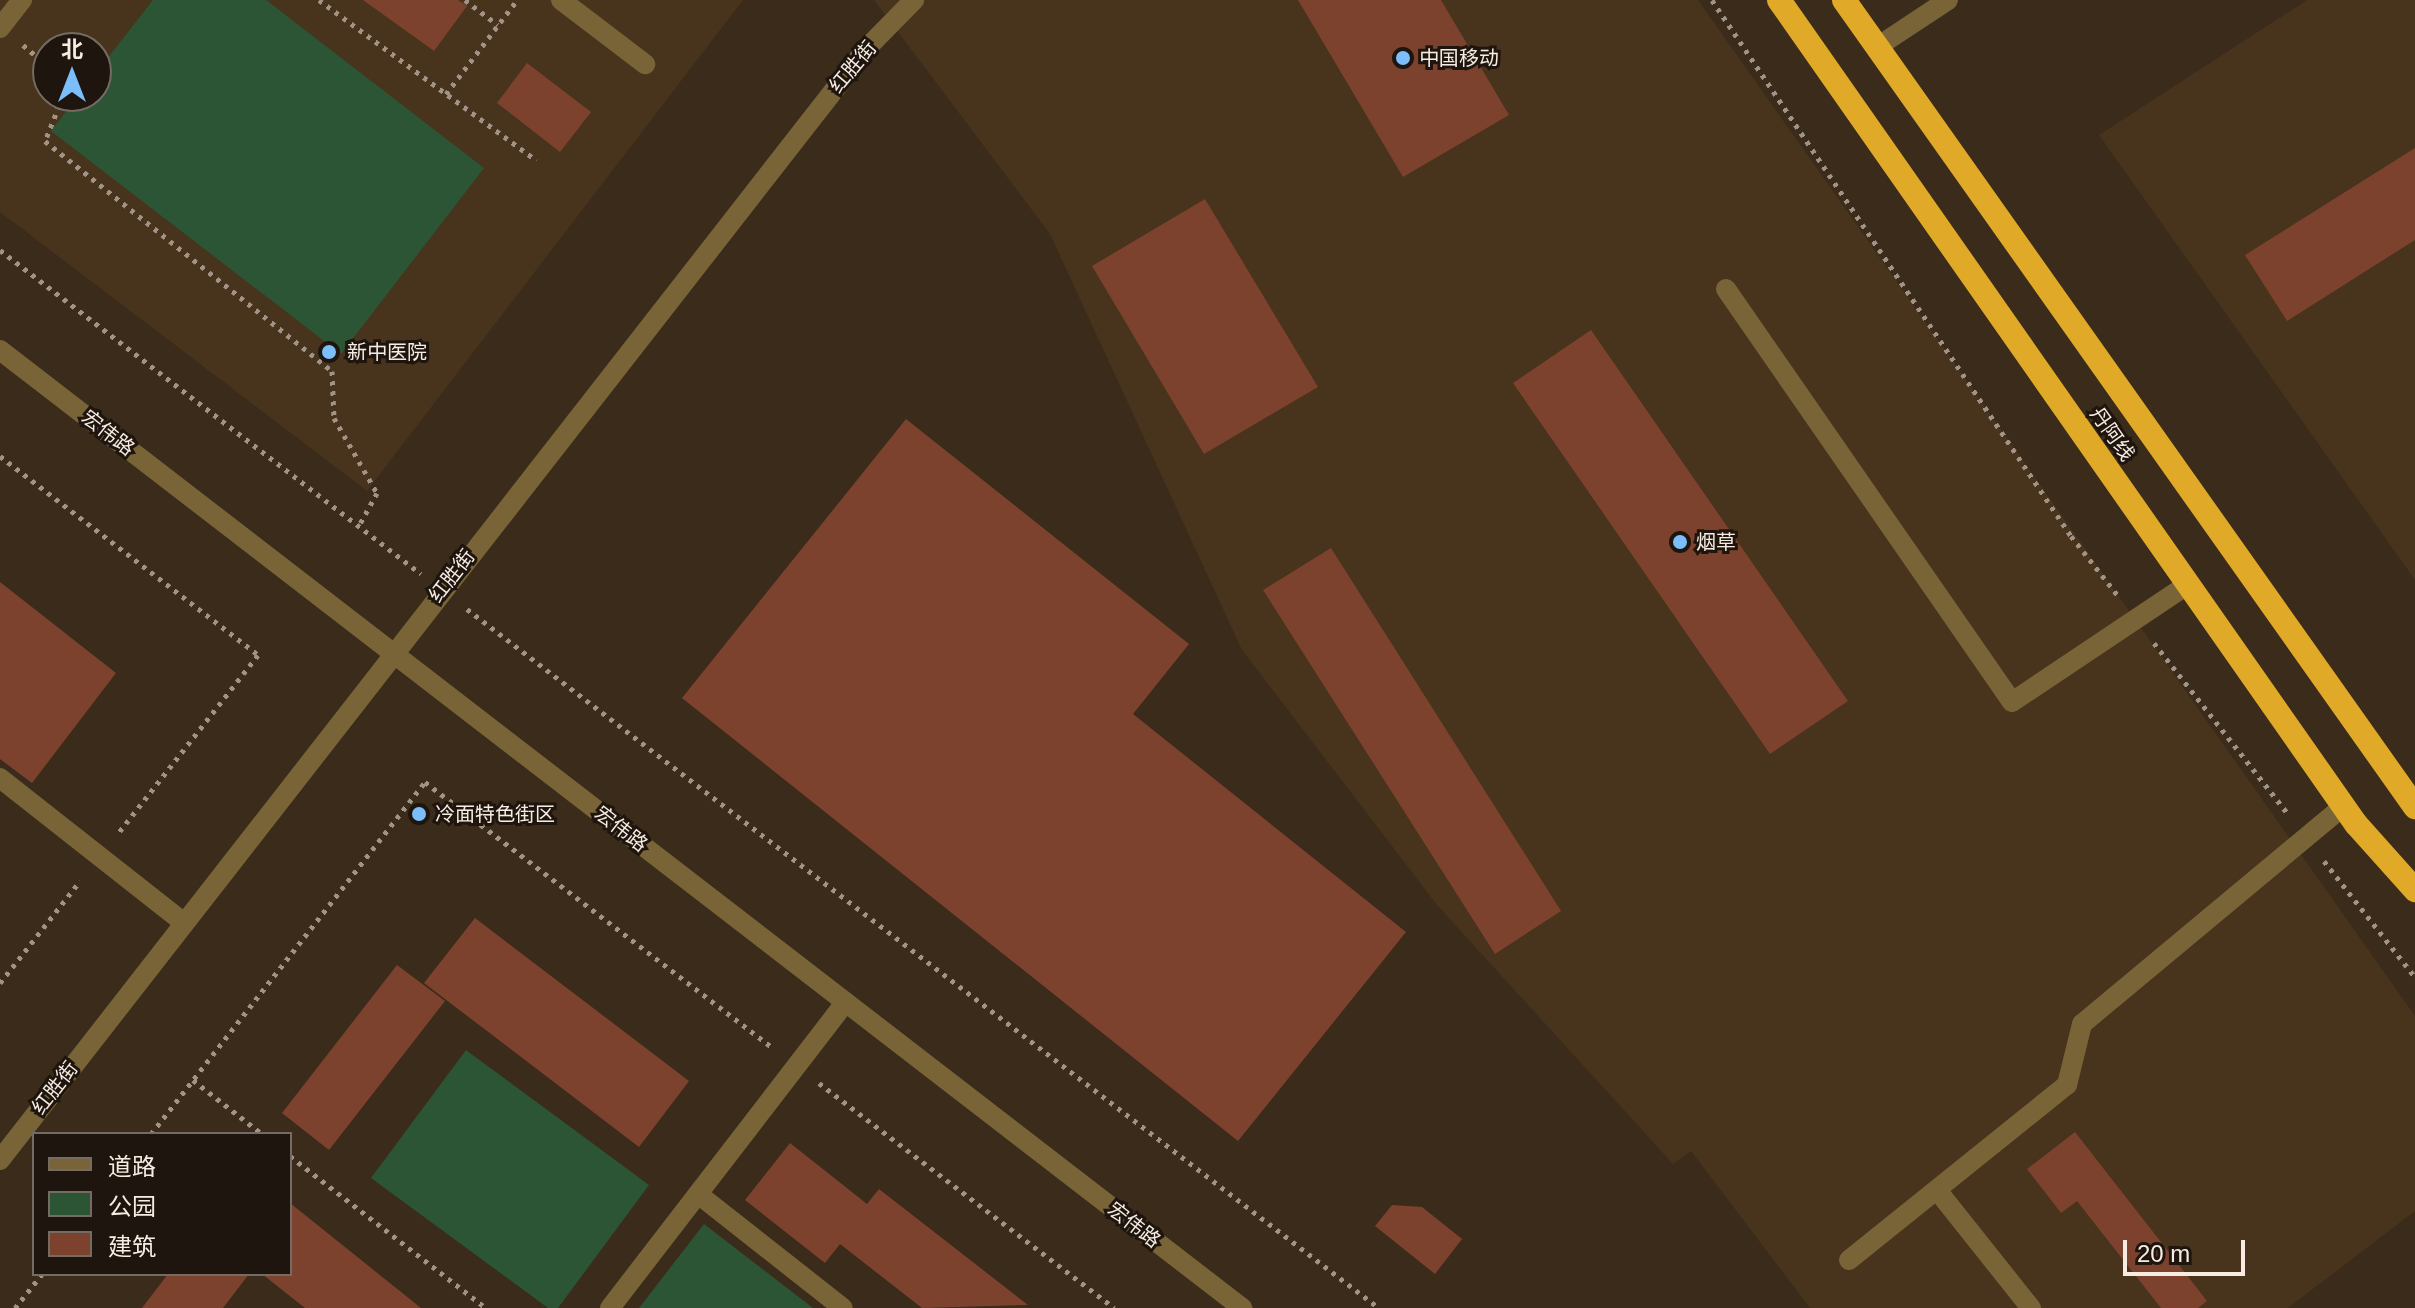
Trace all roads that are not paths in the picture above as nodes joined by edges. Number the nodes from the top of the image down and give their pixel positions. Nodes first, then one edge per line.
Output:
1 (22, 0) edge
2 (561, 0) edge
3 (914, 0) edge
4 (1779, 0) edge
5 (1844, 0) edge
6 (1948, 0) edge
7 (0, 28) edge
8 (1877, 47) junction
9 (645, 64) dead end
10 (1726, 289) dead end
11 (0, 350) edge
12 (2188, 584) junction
13 (392, 653) junction
14 (0, 778) edge
15 (2344, 806) junction
16 (2415, 807) edge
17 (2415, 890) edge
18 (183, 922) junction
19 (846, 1002) junction
20 (0, 1160) edge
21 (1937, 1190) junction
22 (698, 1194) junction
23 (1849, 1260) dead end
24 (612, 1307) edge
25 (843, 1308) edge
26 (1242, 1308) edge
27 (2031, 1308) edge

1 - 7 street
2 - 9 street
3 - 13 street, 红胜街
4 - 12 highway, 丹阿线
5 - 8 highway, 丹阿线
6 - 8 street
8 - 16 highway, 丹阿线
10 - 12 street
11 - 13 street, 宏伟路
12 - 15 highway, 丹阿线
13 - 18 street, 红胜街
13 - 19 street, 宏伟路
14 - 18 street
15 - 17 highway, 丹阿线
15 - 21 street
18 - 20 street, 红胜街
19 - 22 street
19 - 26 street, 宏伟路
21 - 23 street
21 - 27 street
22 - 24 street
22 - 25 street

